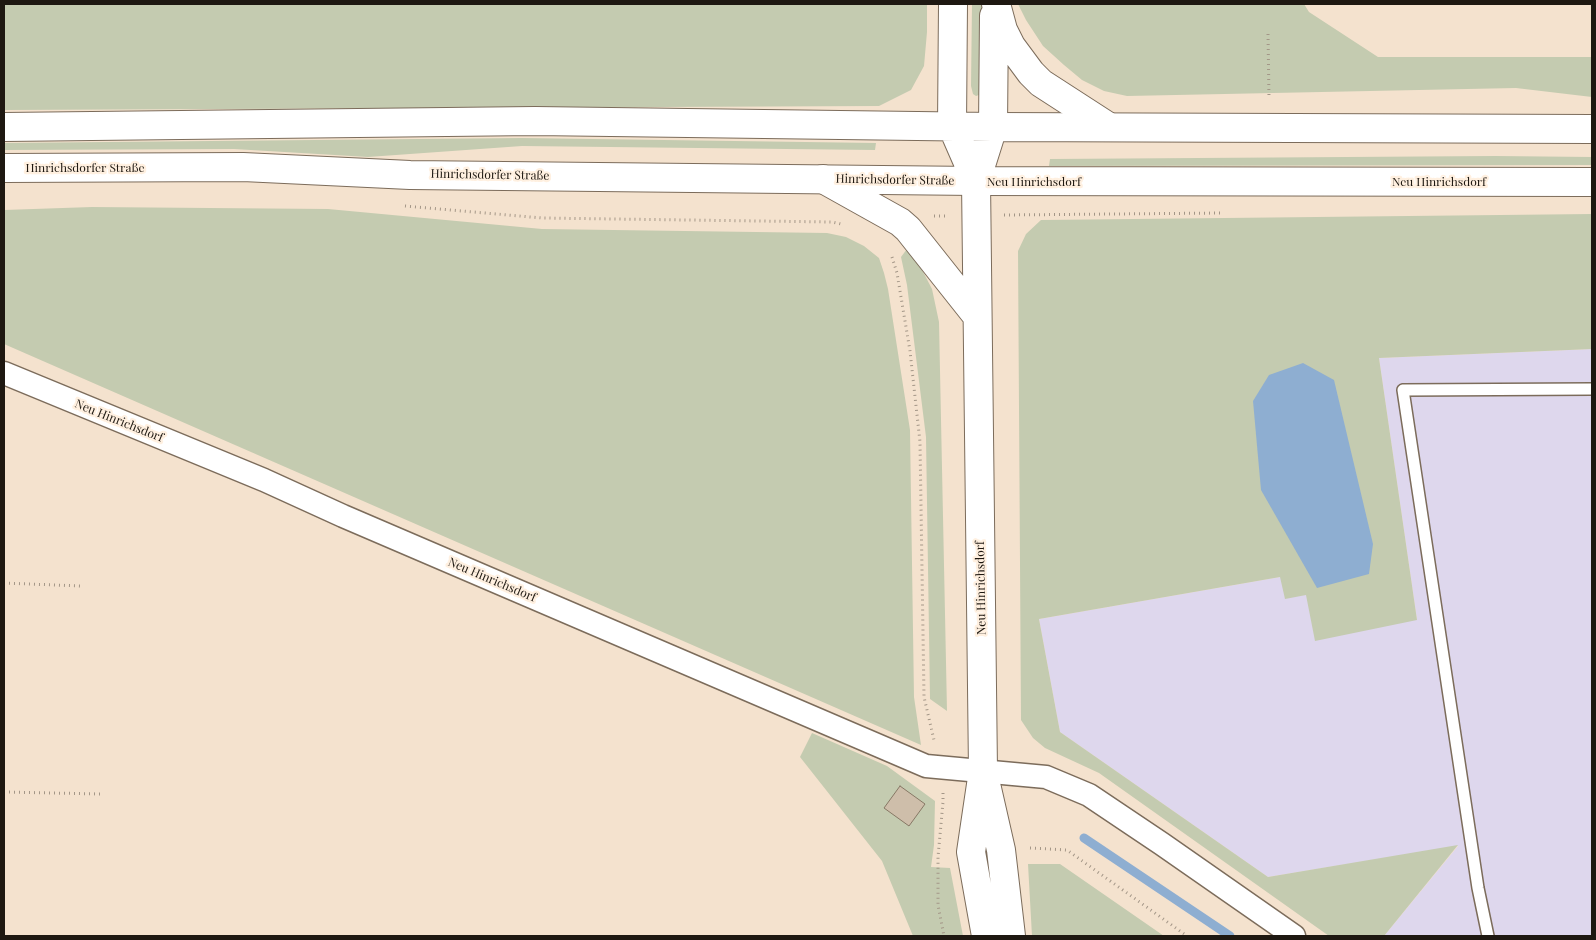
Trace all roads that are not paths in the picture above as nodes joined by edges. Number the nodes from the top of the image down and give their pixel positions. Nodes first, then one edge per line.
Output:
1 (953, 4) edge
2 (995, 4) edge
3 (952, 126) junction
4 (4, 127) edge
5 (993, 127) junction
6 (1109, 127) junction
7 (1592, 129) edge
8 (4, 168) edge
9 (824, 180) junction
10 (976, 181) junction
11 (1592, 182) edge
12 (977, 316) junction
13 (4, 373) edge
14 (1592, 390) edge
15 (983, 770) junction
16 (986, 936) edge
17 (1011, 936) edge
18 (1294, 936) edge
19 (1488, 936) edge

1 - 3 main road
2 - 5 main road
2 - 6 main road
3 - 4 main road
3 - 5 main road
3 - 10 main road
5 - 6 main road
5 - 10 main road
6 - 7 main road
8 - 9 main road, Hinrichsdorfer Straße
9 - 10 main road, Hinrichsdorfer Straße
9 - 12 main road
10 - 11 main road, Neu Hinrichsdorf
10 - 12 main road, Neu Hinrichsdorf
12 - 15 main road, Neu Hinrichsdorf
13 - 15 street, Neu Hinrichsdorf
14 - 19 lane
15 - 16 main road, Neu Hinrichsdorf
15 - 17 main road, Neu Hinrichsdorf
15 - 18 street, Neu Hinrichsdorf

